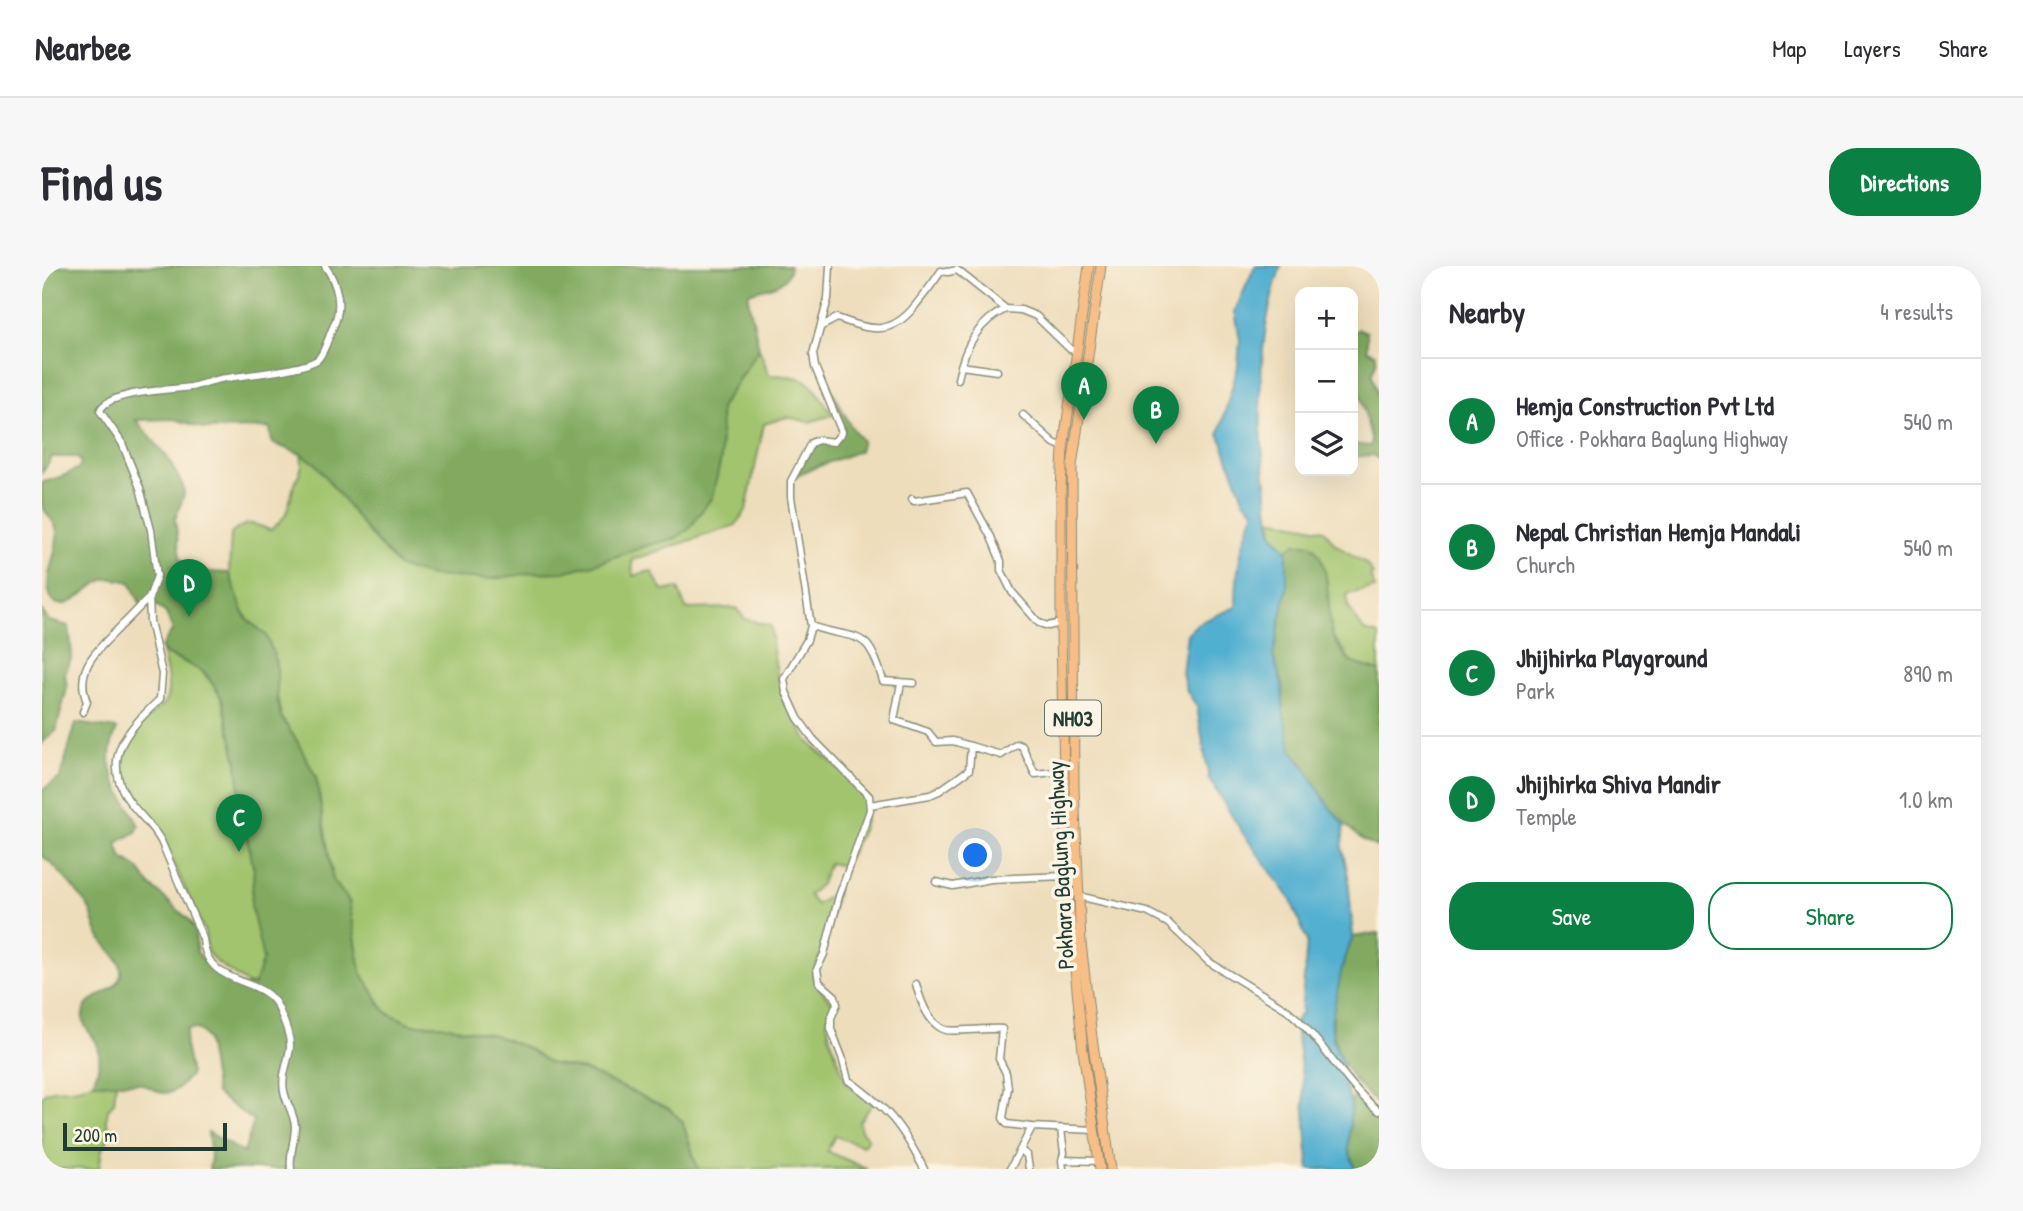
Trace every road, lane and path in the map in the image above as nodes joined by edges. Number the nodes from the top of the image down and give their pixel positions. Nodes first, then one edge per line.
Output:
1 (325, 266) edge
2 (830, 266) edge
3 (1089, 266) edge
4 (1101, 266) edge
5 (1006, 309) junction
6 (822, 326) junction
7 (1076, 351) junction
8 (961, 366) junction
9 (997, 371) dead end
10 (958, 379) dead end
11 (1023, 415) dead end
12 (1063, 447) junction
13 (912, 499) dead end
14 (149, 598) junction
15 (1061, 623) junction
16 (811, 626) junction
17 (901, 683) junction
18 (914, 683) dead end
19 (83, 712) dead end
20 (971, 746) junction
21 (1063, 771) junction
22 (870, 805) junction
23 (1066, 876) junction
24 (936, 882) dead end
25 (1078, 896) junction
26 (916, 984) dead end
27 (1379, 1111) edge
28 (1032, 1127) junction
29 (1060, 1129) junction
30 (1095, 1130) junction
31 (1020, 1150) junction
32 (1062, 1160) junction
33 (1099, 1165) edge
34 (291, 1169) edge
35 (924, 1169) edge
36 (1010, 1169) edge
37 (1029, 1169) edge
38 (1063, 1169) edge
39 (1111, 1169) edge

1 - 14 street
2 - 6 street
3 - 7 highway, Pokhara Baglung Highway
4 - 25 highway, Pokhara Baglung Highway / NH03
5 - 6 street
5 - 7 street
5 - 8 street
6 - 16 street
7 - 12 highway, Pokhara Baglung Highway
8 - 9 street
8 - 10 street
11 - 12 street
12 - 15 highway, Pokhara Baglung Highway
13 - 15 street
14 - 19 street
14 - 34 street
15 - 21 highway, Pokhara Baglung Highway
16 - 17 street
16 - 22 street
17 - 18 street
17 - 20 street
20 - 21 street
20 - 22 street
21 - 23 highway, Pokhara Baglung Highway
22 - 35 street
23 - 24 street
23 - 30 highway, Pokhara Baglung Highway
25 - 27 street
25 - 39 highway, Pokhara Baglung Highway / NH03
26 - 28 street
28 - 29 street
28 - 31 street
29 - 30 street
29 - 32 street
30 - 33 highway, Pokhara Baglung Highway
31 - 36 street
31 - 37 street
32 - 33 street
32 - 38 street

